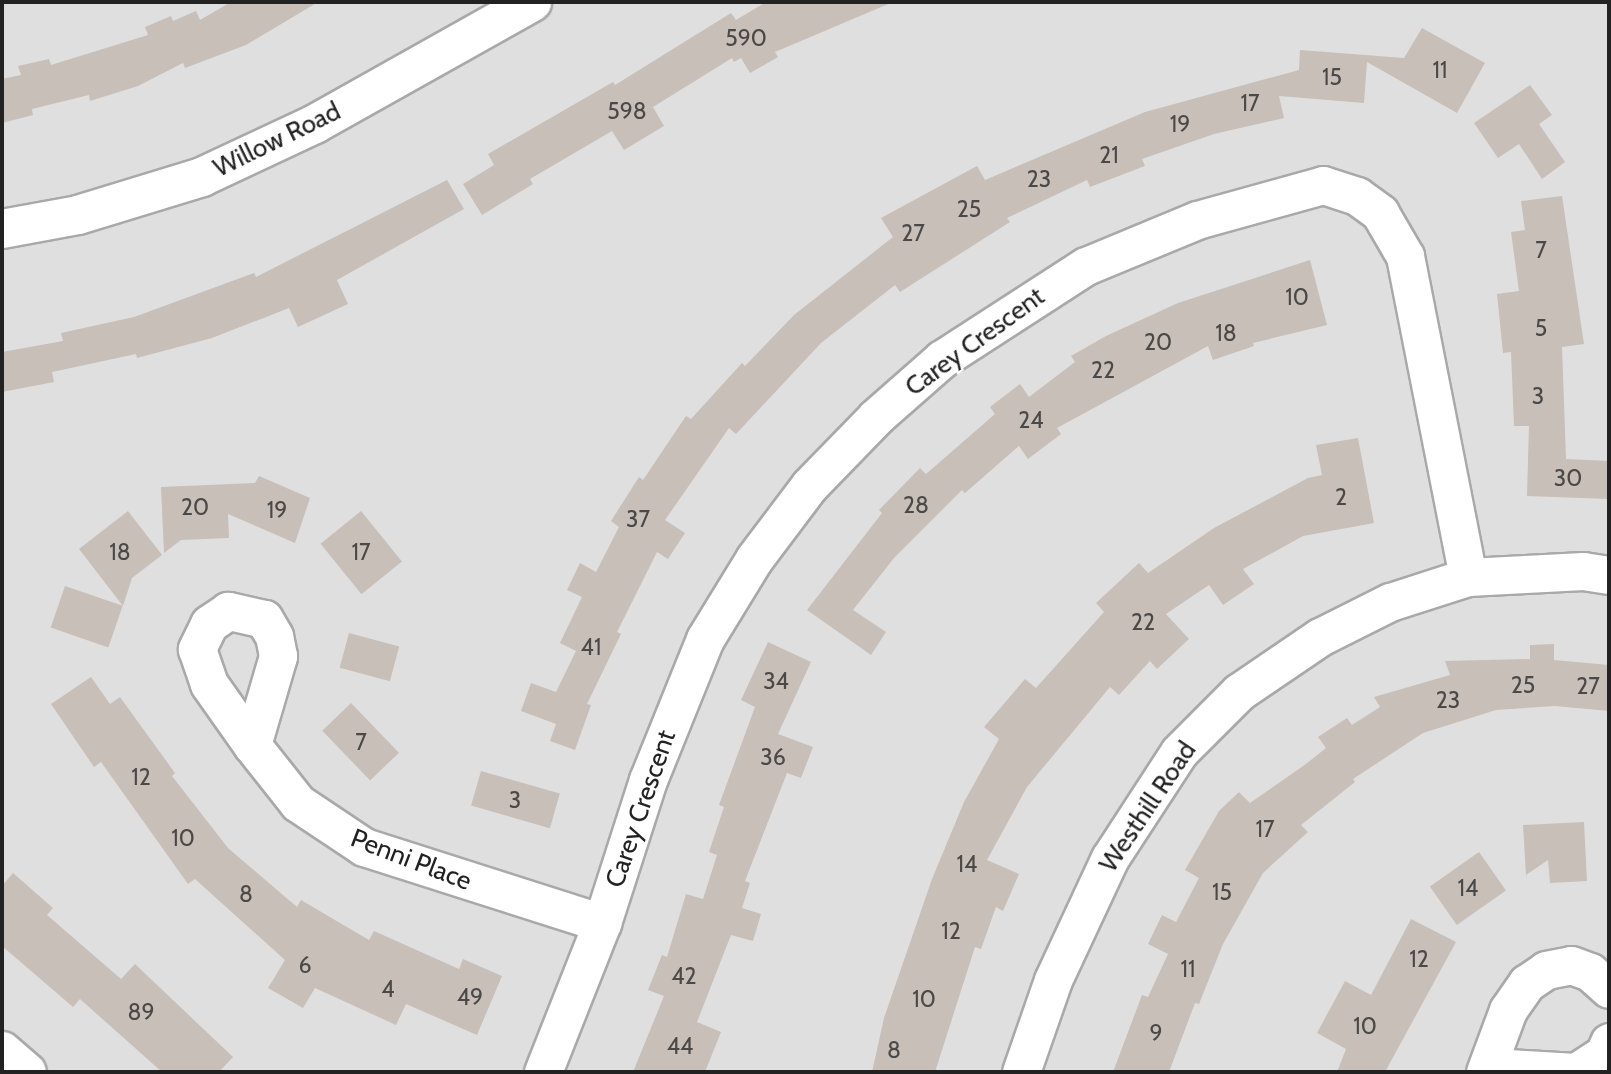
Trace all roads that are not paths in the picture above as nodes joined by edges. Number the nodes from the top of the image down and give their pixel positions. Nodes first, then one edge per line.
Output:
1 (532, 2) edge
2 (2, 229) edge
3 (1609, 575) edge
4 (1468, 577) junction
5 (253, 745) dead end
6 (602, 923) junction
7 (1609, 989) edge
8 (1609, 1042) edge
9 (2, 1050) edge
10 (1487, 1070) edge
11 (27, 1072) edge
12 (543, 1072) edge
13 (1021, 1072) edge

1 - 2 street, Willow Road
3 - 4 street, Westhill Road
4 - 6 street, Carey Crescent
4 - 13 street, Westhill Road
5 - 6 street, Penni Place
6 - 12 street, Carey Crescent
7 - 10 street
8 - 10 street
9 - 11 street

